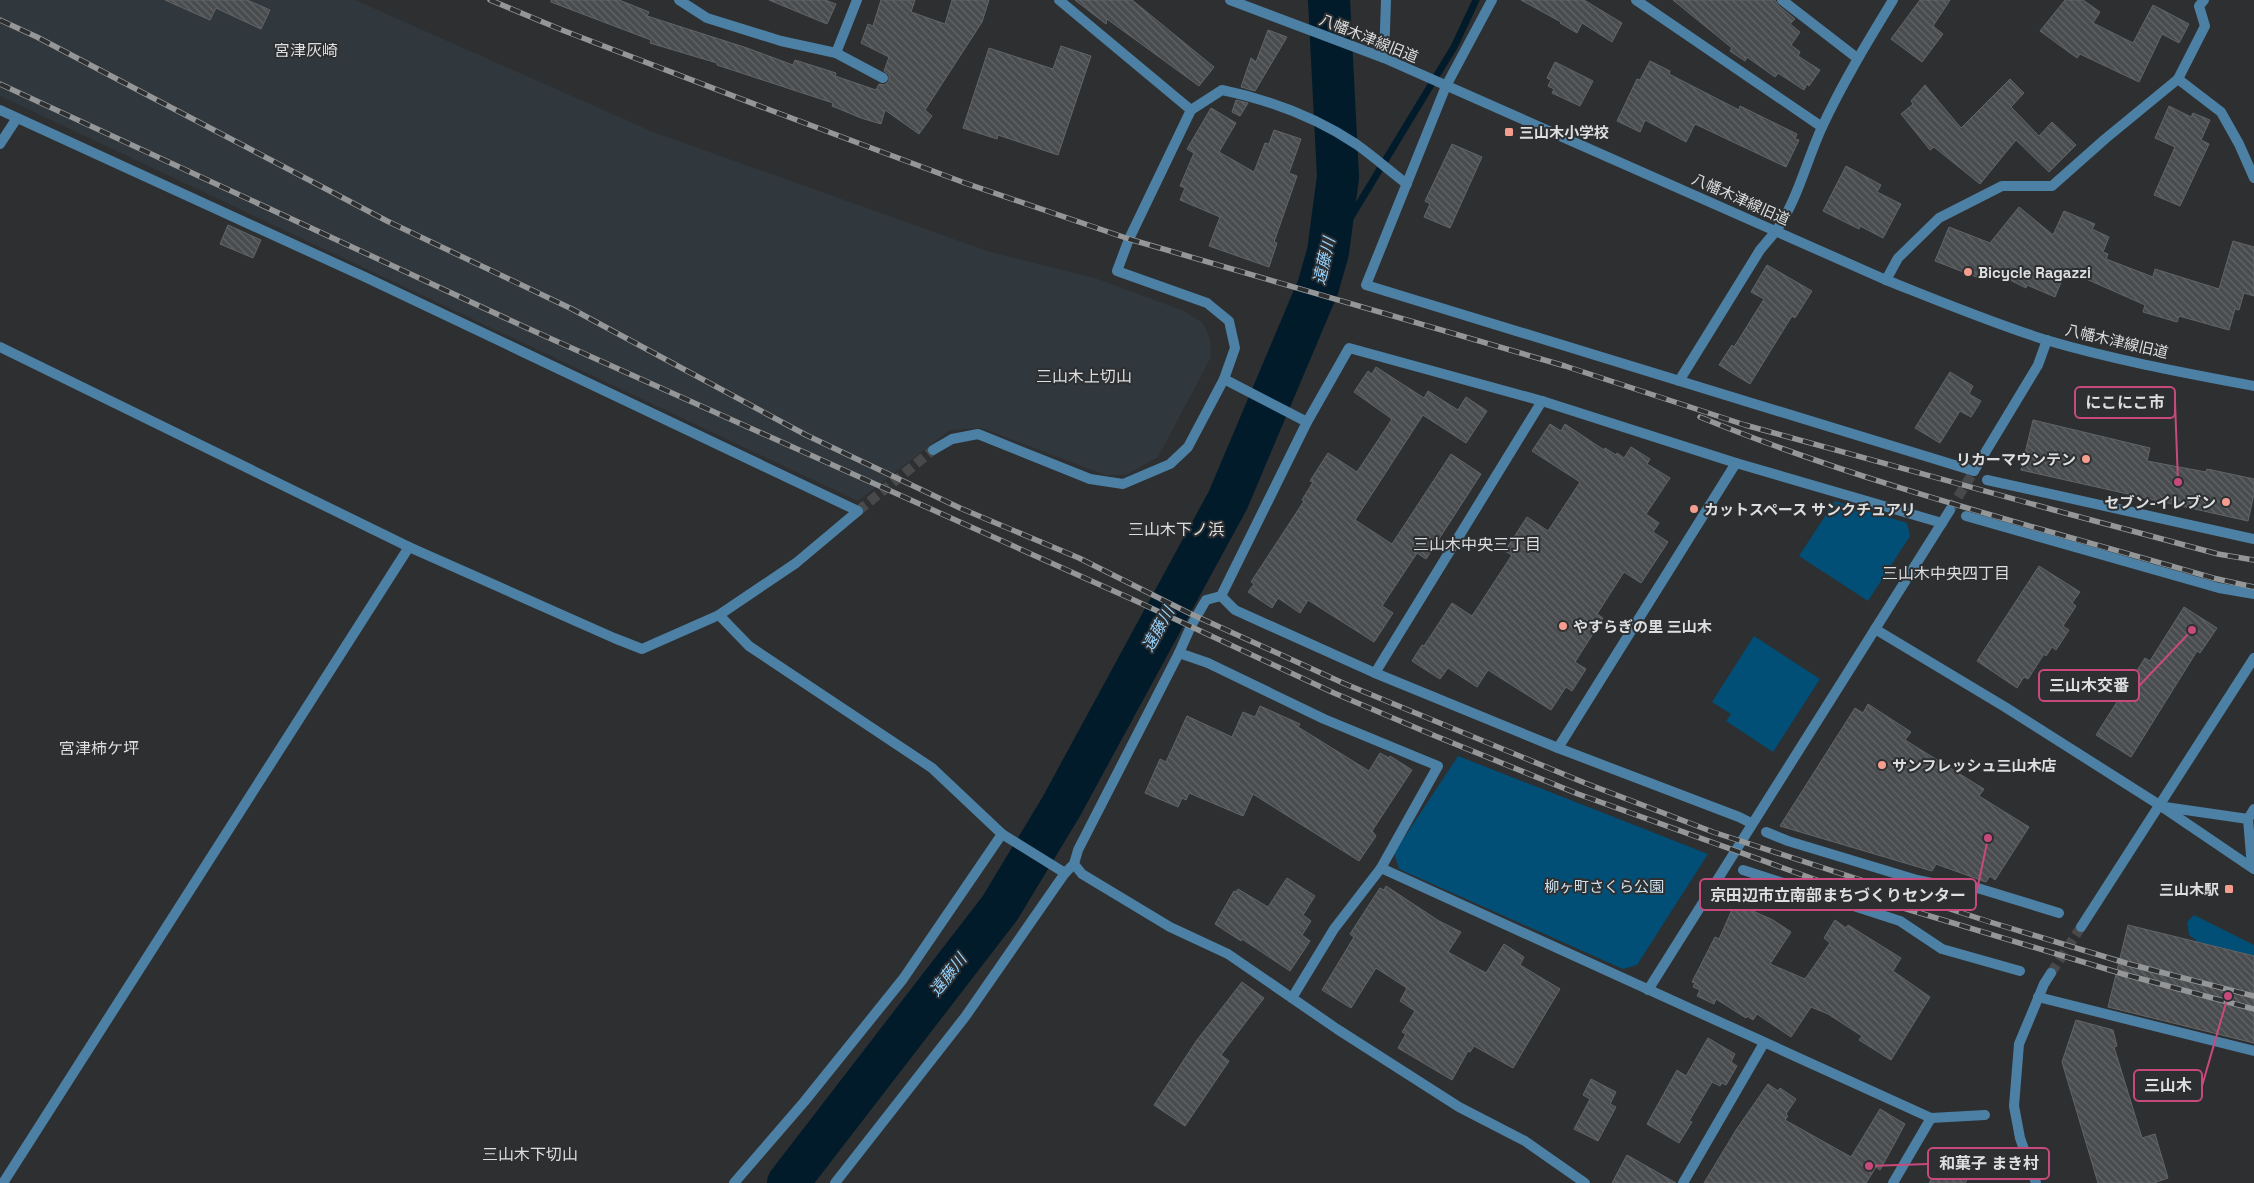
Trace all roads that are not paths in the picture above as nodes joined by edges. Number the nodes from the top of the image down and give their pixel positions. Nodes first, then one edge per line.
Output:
1 (679, 0) edge
2 (856, 0) edge
3 (1059, 0) edge
4 (1230, 0) edge
5 (1386, 0) edge
6 (1492, 0) edge
7 (1638, 0) edge
8 (1782, 0) edge
9 (1893, 0) edge
10 (2204, 0) edge
11 (836, 53) junction
12 (1384, 58) junction
13 (1857, 58) junction
14 (883, 78) dead end
15 (2178, 78) junction
16 (1446, 86) junction
17 (0, 110) edge
18 (1191, 110) junction
19 (17, 118) junction
20 (1822, 127) junction
21 (0, 144) edge
22 (2254, 178) edge
23 (1406, 184) junction
24 (1776, 231) junction
25 (1886, 280) junction
26 (2047, 340) junction
27 (0, 348) edge
28 (1224, 379) junction
29 (1679, 381) junction
30 (2254, 386) edge
31 (1542, 401) junction
32 (1307, 422) junction
33 (932, 450) tunnel mouth
34 (1736, 463) junction
35 (1987, 480) dead end
36 (1950, 510) tunnel mouth
37 (1966, 516) dead end
38 (1942, 523) junction
39 (2254, 539) edge
40 (409, 547) junction
41 (2254, 594) edge
42 (1221, 596) junction
43 (719, 614) junction
44 (1875, 629) junction
45 (1179, 653) junction
46 (2254, 658) edge
47 (1375, 673) junction
48 (1558, 748) junction
49 (2160, 806) junction
50 (2254, 809) edge
51 (2248, 819) junction
52 (1752, 823) junction
53 (1766, 832) dead end
54 (1005, 836) junction
55 (1074, 864) junction
56 (1381, 868) junction
57 (2253, 868) edge
58 (1742, 870) dead end
59 (1065, 873) junction
60 (2059, 913) dead end
61 (2081, 927) tunnel mouth
62 (2020, 971) dead end
63 (2051, 973) tunnel mouth
64 (1648, 990) junction
65 (1292, 998) junction
66 (2038, 998) junction
67 (1764, 1043) junction
68 (2254, 1051) edge
69 (1985, 1115) dead end
70 (1931, 1118) junction
71 (3, 1183) edge
72 (734, 1183) edge
73 (835, 1183) edge
74 (1585, 1183) edge
75 (1683, 1183) edge
76 (1893, 1183) edge
77 (2036, 1183) edge

1 - 11 street
2 - 11 street
3 - 18 street
4 - 12 street, 八幡木津線旧道
5 - 12 street
6 - 16 street
7 - 20 street
8 - 13 street
9 - 13 street
10 - 15 street
11 - 14 street
12 - 16 street, 八幡木津線旧道
13 - 20 street
15 - 22 street
15 - 25 street
16 - 23 street
16 - 24 street, 八幡木津線旧道
17 - 19 street
18 - 23 street
18 - 28 street
19 - 21 street
19 - 43 street
20 - 24 street
23 - 29 street
24 - 25 street, 八幡木津線旧道
24 - 29 street
25 - 26 street, 八幡木津線旧道
26 - 29 street
26 - 30 street, 八幡木津線旧道
27 - 40 street
28 - 32 street
28 - 33 street
31 - 32 street
31 - 34 street
31 - 47 street
32 - 42 street
34 - 38 street
34 - 48 street
35 - 39 street
36 - 38 street
37 - 41 street
38 - 44 street
40 - 43 street
40 - 71 street
42 - 45 street
42 - 47 street
43 - 54 street
44 - 49 street
44 - 52 street
45 - 55 street
45 - 56 street
46 - 49 street
47 - 48 street
48 - 52 street
49 - 51 street
49 - 57 street
49 - 61 street
50 - 51 street
51 - 57 street
52 - 64 street
53 - 60 street
54 - 59 street
54 - 72 street
55 - 59 street
55 - 65 street
56 - 64 street
56 - 65 street
58 - 62 street
59 - 73 street
63 - 66 street
64 - 67 street
65 - 74 street
66 - 68 street
66 - 77 street
67 - 70 street
67 - 75 street
69 - 70 street
70 - 76 street

